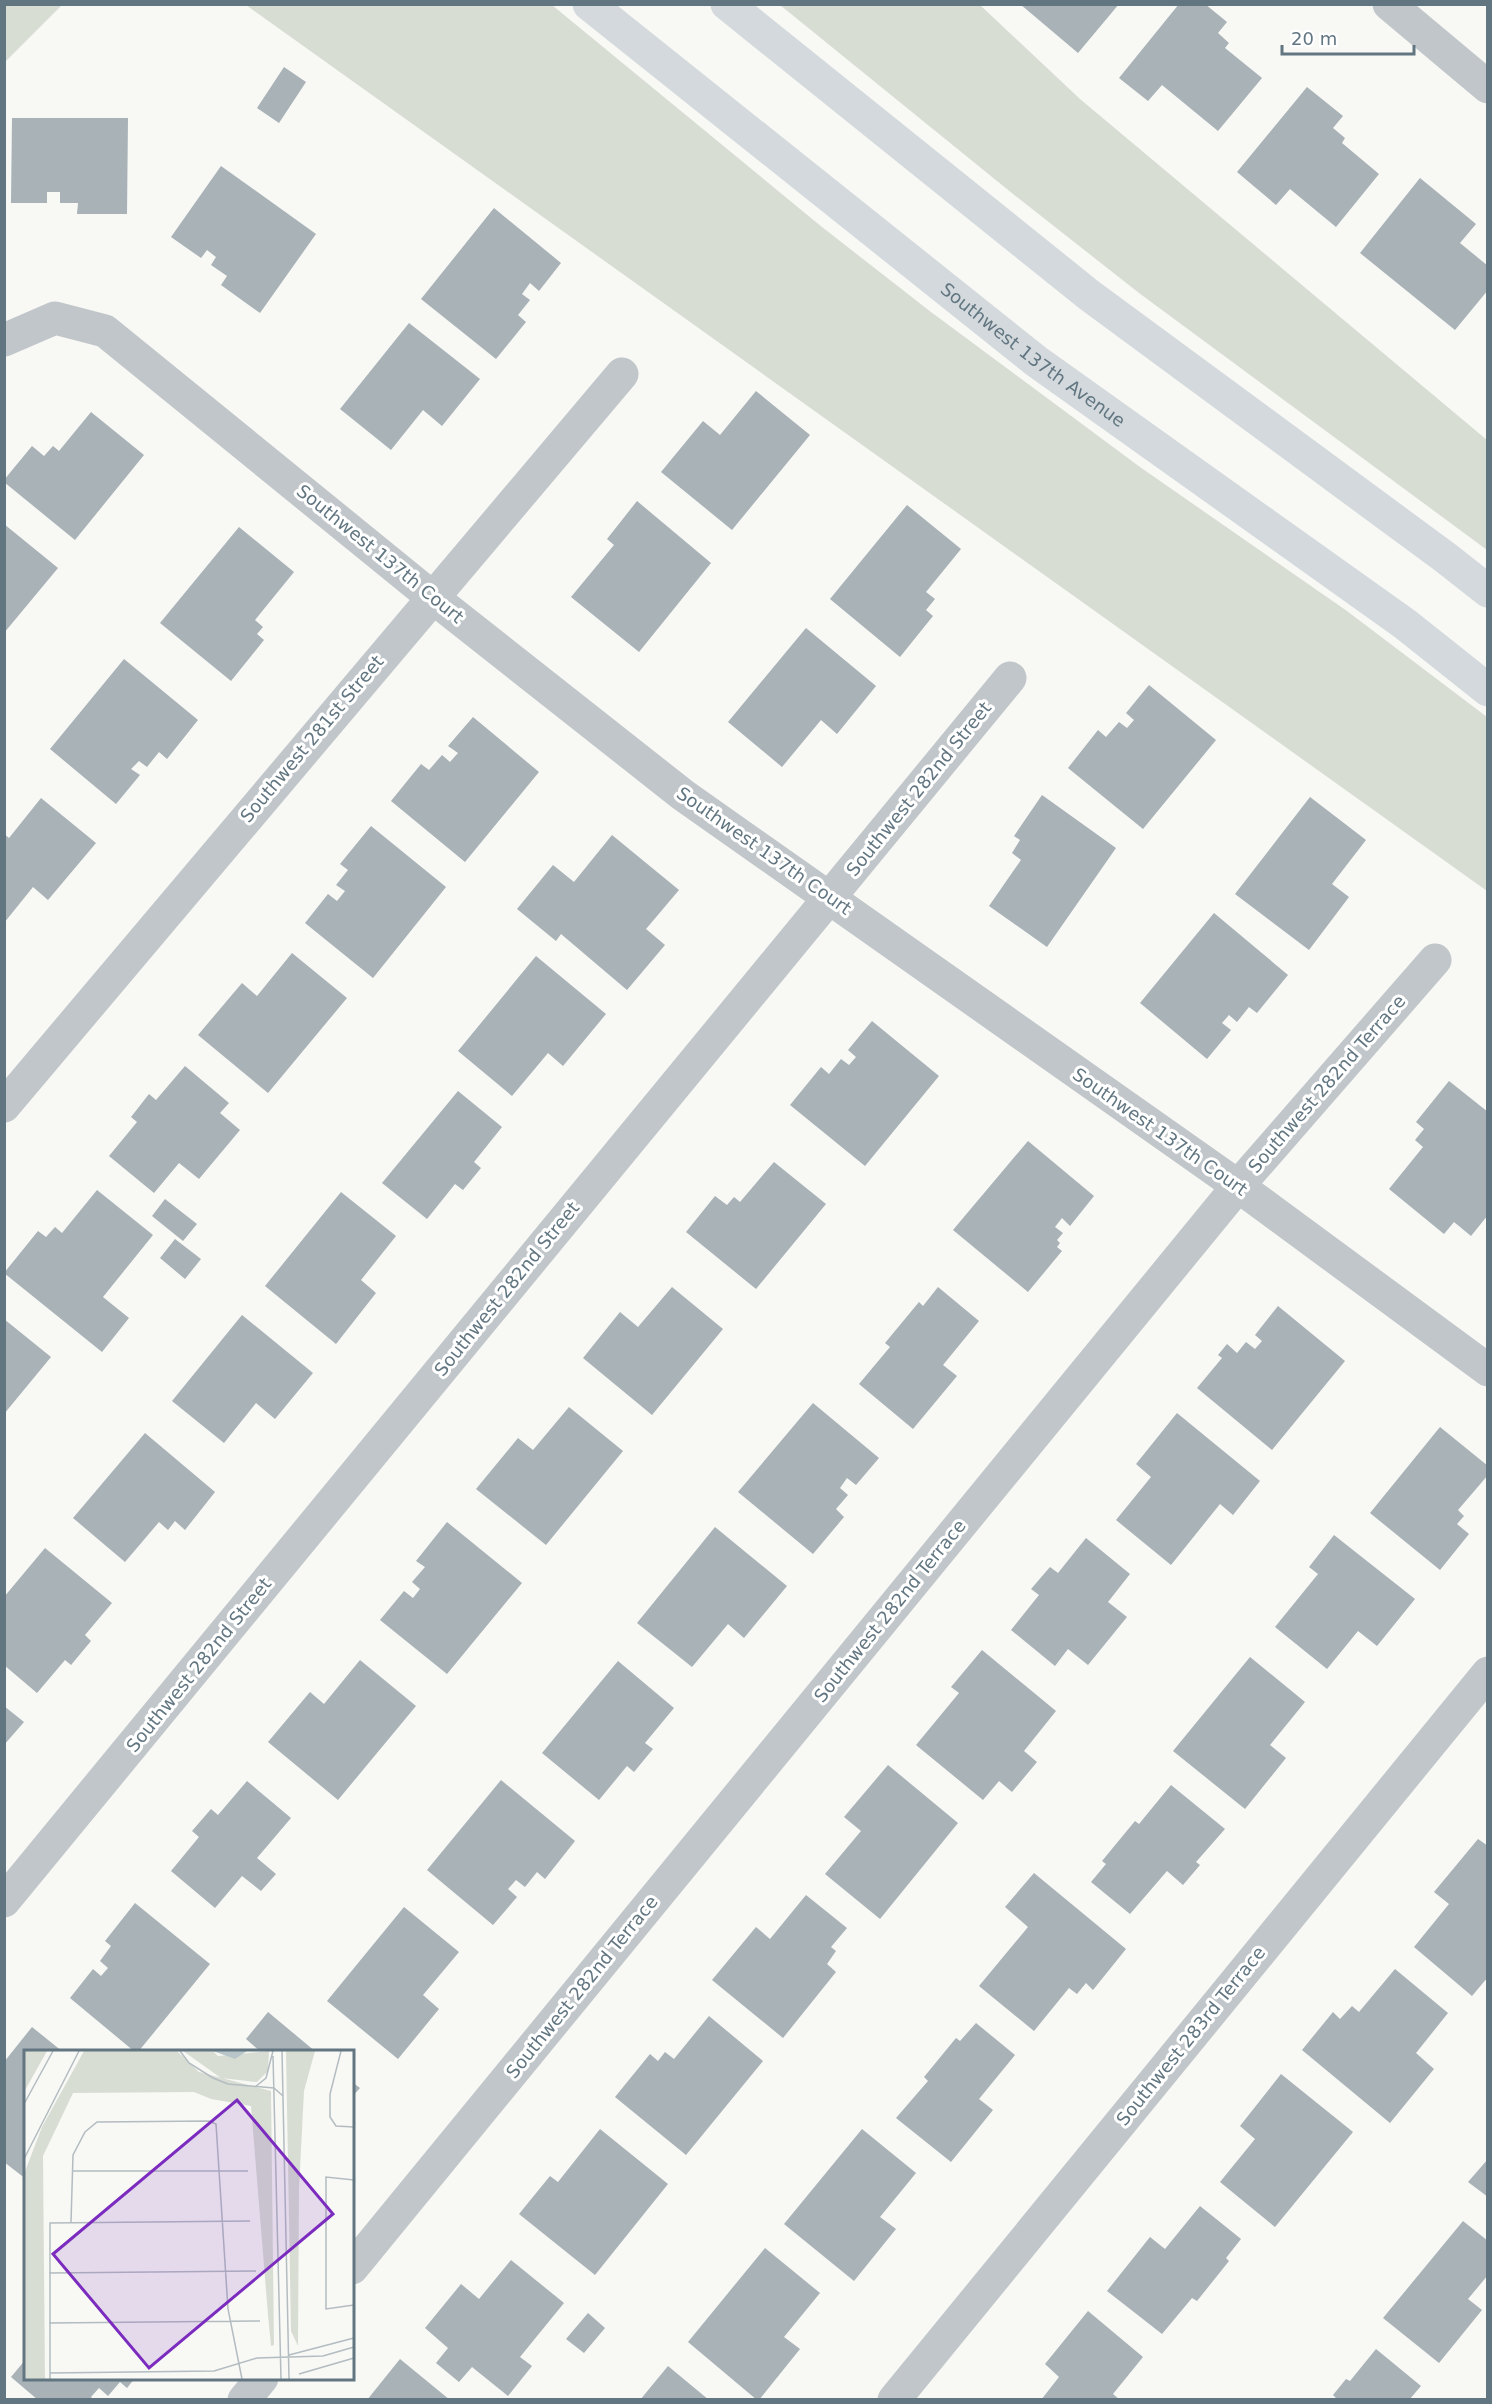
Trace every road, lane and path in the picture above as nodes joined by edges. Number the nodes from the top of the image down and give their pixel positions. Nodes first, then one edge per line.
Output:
1 (590, 4) edge
2 (727, 4) edge
3 (1389, 4) edge
4 (1488, 87) edge
5 (4, 340) edge
6 (622, 374) dead end
7 (1488, 591) edge
8 (432, 597) junction
9 (1010, 678) dead end
10 (1488, 690) edge
11 (829, 897) junction
12 (1435, 960) dead end
13 (4, 1106) edge
14 (1238, 1186) junction
15 (1488, 1370) edge
16 (1488, 1673) edge
17 (4, 1901) edge
18 (354, 2266) edge
19 (261, 2380) edge
20 (244, 2400) edge
21 (894, 2400) edge

1 - 10 main road, Southwest 137th Avenue
2 - 7 main road
3 - 4 street
5 - 8 street, Southwest 137th Court
6 - 8 street, Southwest 281st Street
8 - 11 street, Southwest 137th Court
8 - 13 street, Southwest 281st Street
9 - 11 street, Southwest 282nd Street
11 - 14 street, Southwest 137th Court
11 - 17 street, Southwest 282nd Street
12 - 14 street, Southwest 282nd Terrace
14 - 15 street, Southwest 137th Court
14 - 18 street, Southwest 282nd Terrace
16 - 21 street, Southwest 283rd Terrace
19 - 20 street

